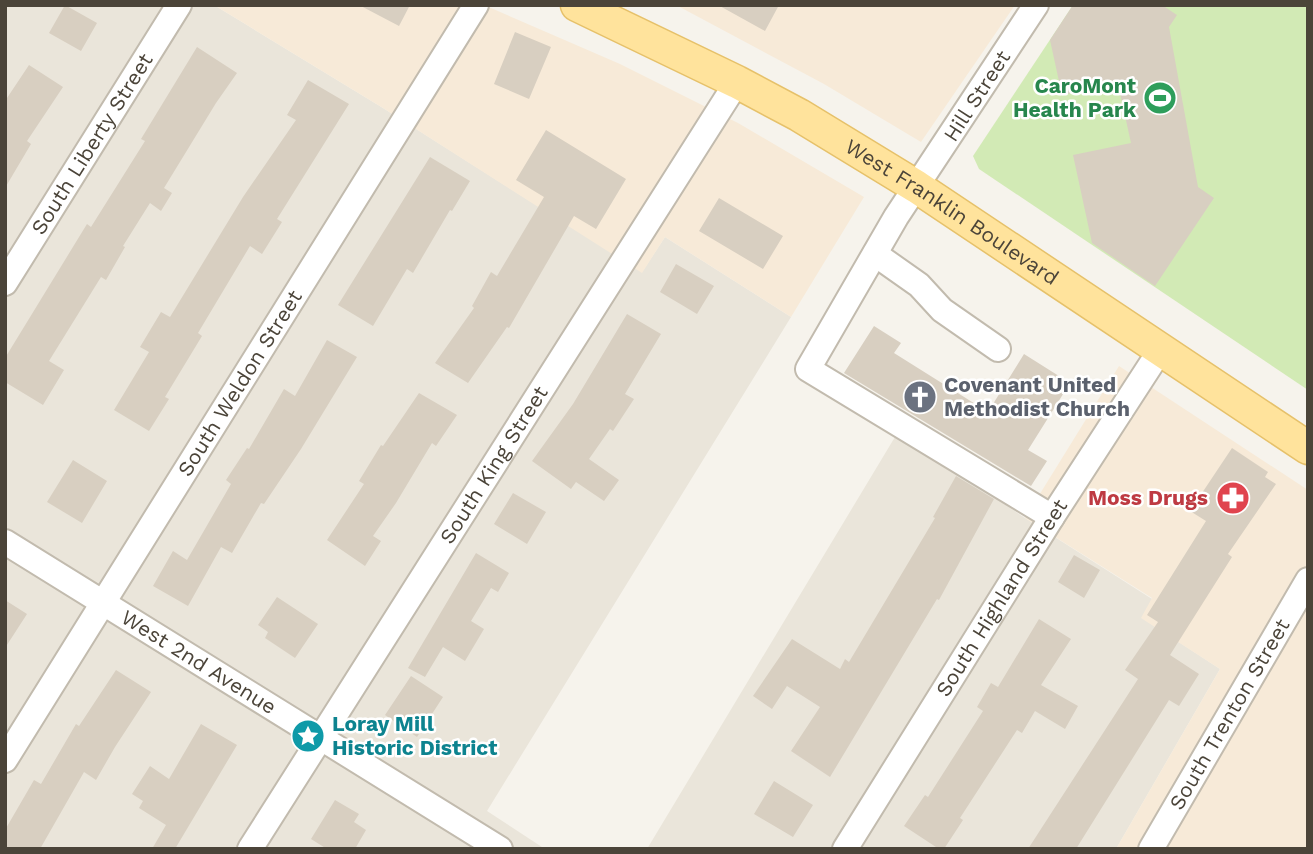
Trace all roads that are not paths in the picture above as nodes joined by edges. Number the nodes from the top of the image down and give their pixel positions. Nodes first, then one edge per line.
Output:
1 (179, 5) edge
2 (476, 5) edge
3 (577, 5) edge
4 (1036, 5) edge
5 (737, 82) junction
6 (917, 187) junction
7 (875, 254) junction
8 (5, 284) edge
9 (998, 349) dead end
10 (1161, 349) junction
11 (1308, 448) edge
12 (1052, 517) junction
13 (5, 542) edge
14 (1308, 580) edge
15 (104, 603) junction
16 (320, 737) junction
17 (5, 761) edge
18 (250, 849) edge
19 (500, 849) edge
20 (845, 849) edge
21 (1151, 849) edge

1 - 8 street, South Liberty Street
2 - 15 street, South Weldon Street
3 - 5 main road, West Franklin Boulevard
4 - 6 street, Hill Street
5 - 6 main road, West Franklin Boulevard
5 - 16 street, South King Street
6 - 7 street, Hill Street
6 - 10 main road, West Franklin Boulevard
7 - 9 street
7 - 12 street, Hill Street
10 - 11 main road, West Franklin Boulevard
10 - 12 street, South Highland Street
12 - 20 street, South Highland Street
13 - 15 street, West 2nd Avenue
14 - 21 street, South Trenton Street
15 - 16 street, West 2nd Avenue
15 - 17 street, South Weldon Street
16 - 18 street, South King Street
16 - 19 street, West 2nd Avenue

